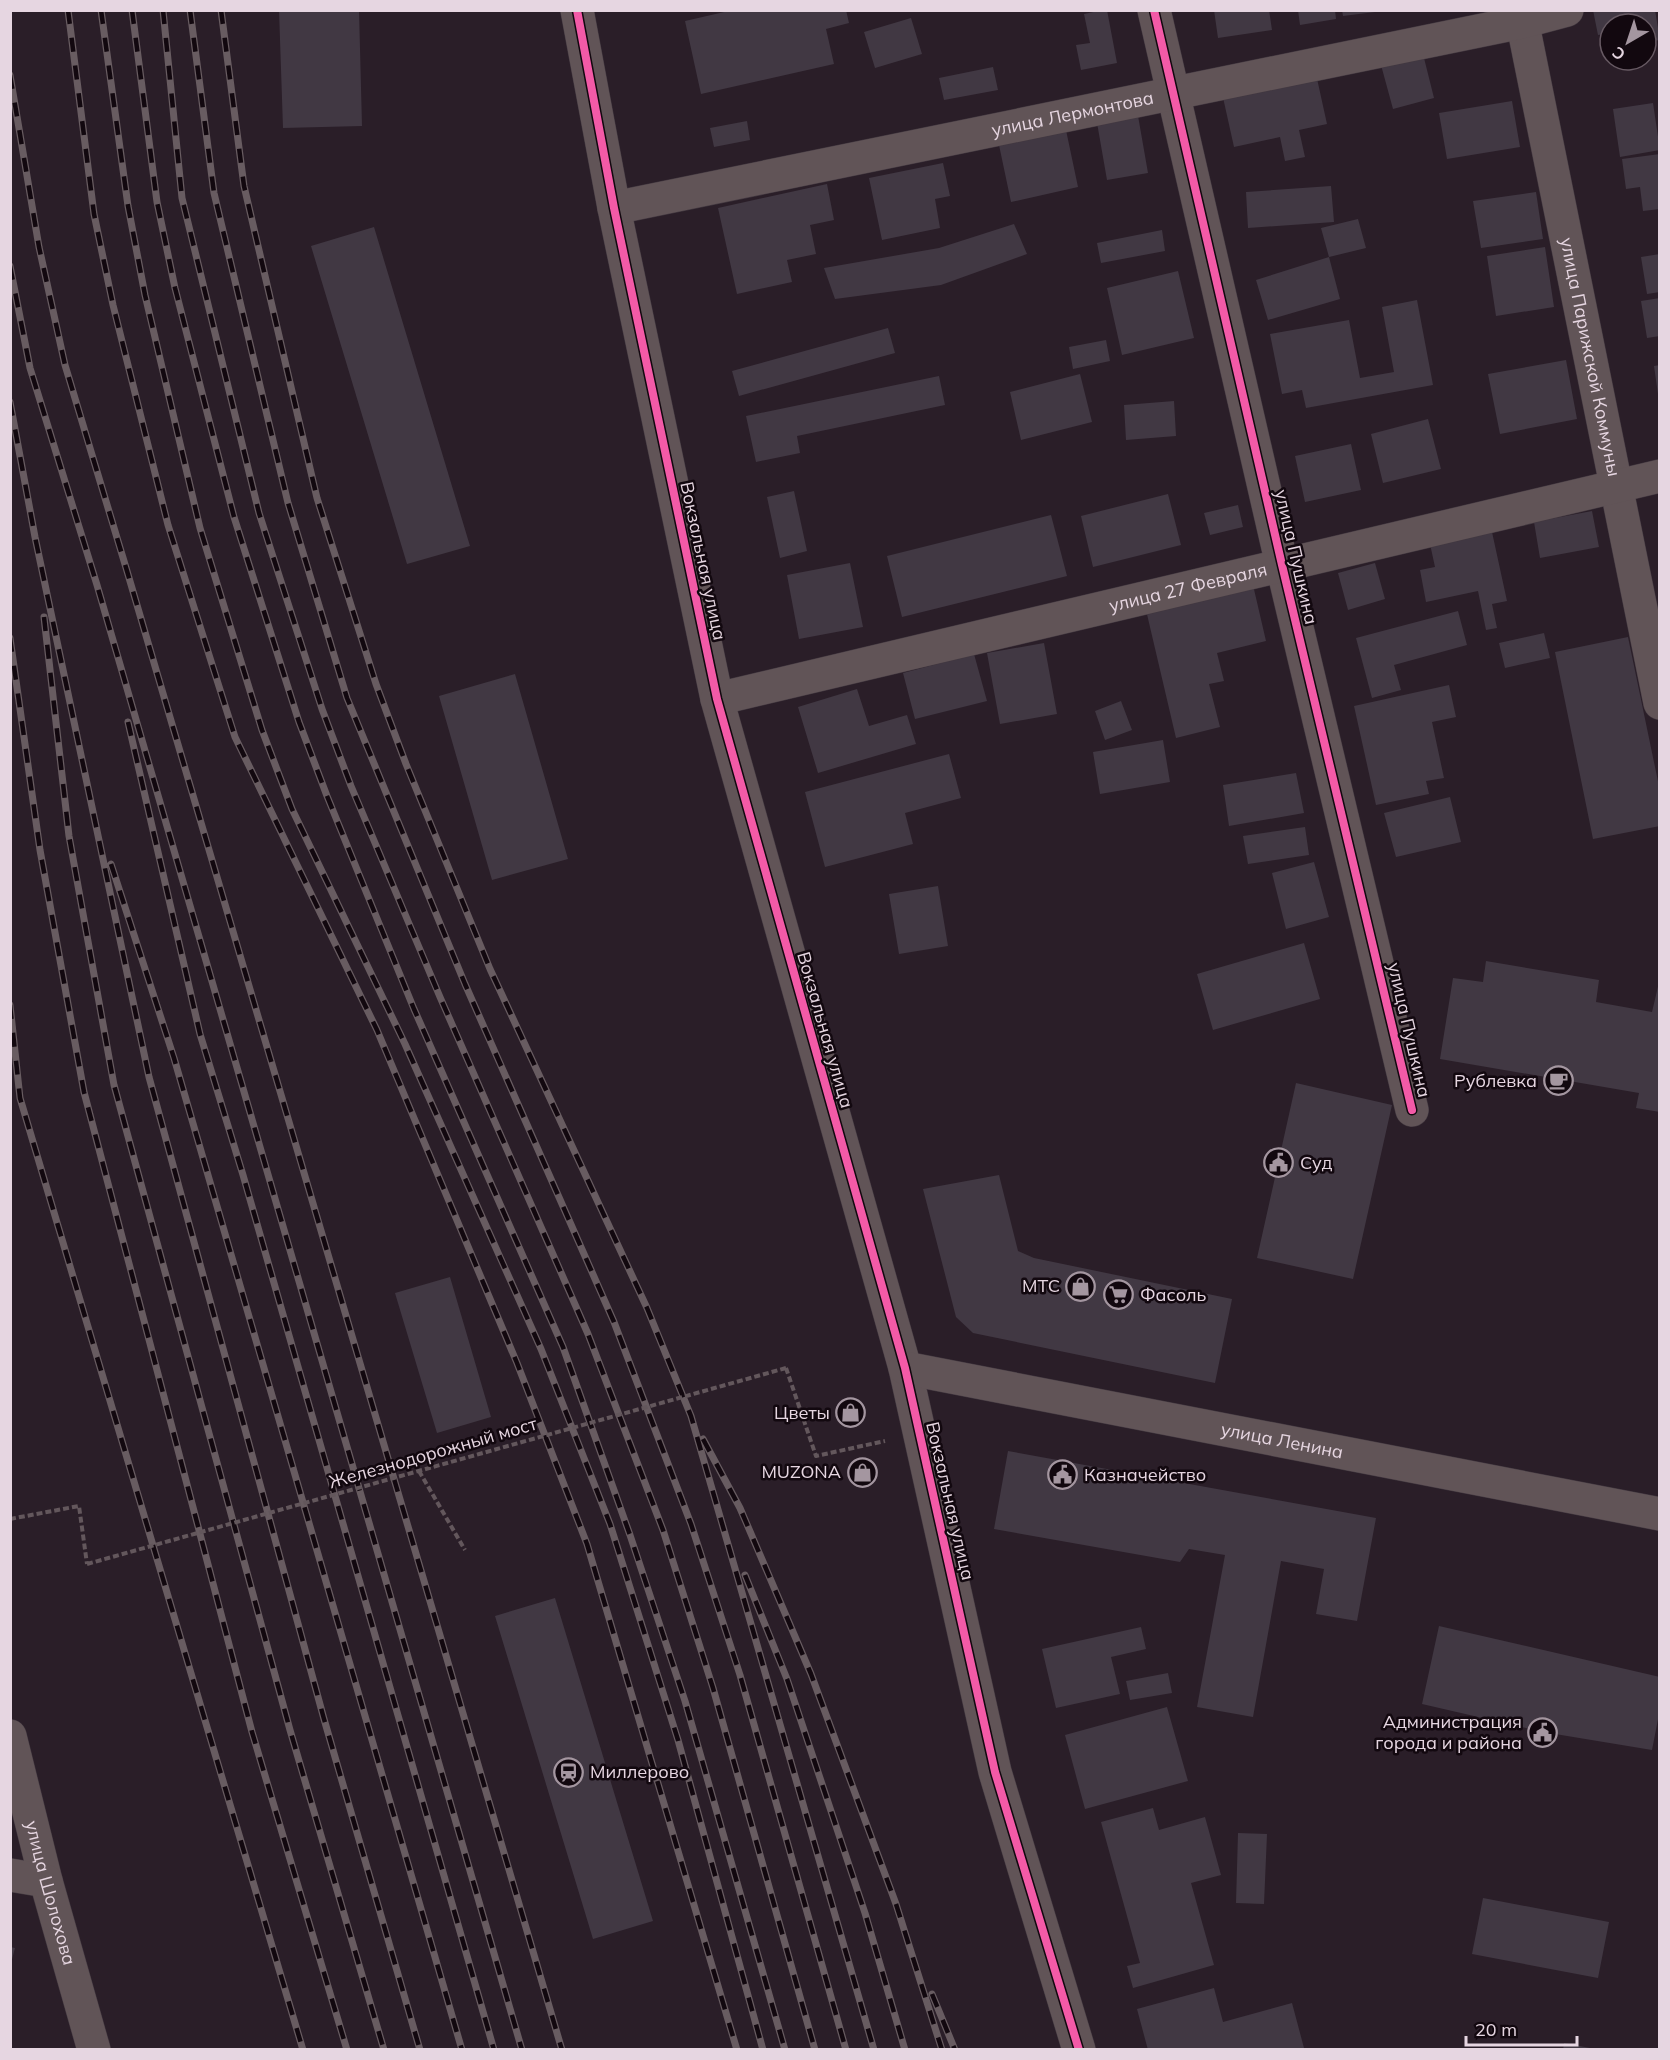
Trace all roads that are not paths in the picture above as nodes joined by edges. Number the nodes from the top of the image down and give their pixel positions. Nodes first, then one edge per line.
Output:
1 (577, 10) edge
2 (1154, 10) edge
3 (1567, 10) edge
4 (1521, 16) edge
5 (1172, 94) junction
6 (614, 208) junction
7 (1659, 476) edge
8 (1615, 485) junction
9 (1282, 565) junction
10 (717, 699) junction
11 (1659, 703) edge
12 (1412, 1110) dead end
13 (905, 1368) junction
14 (1659, 1514) edge
15 (10, 1736) edge
16 (10, 1875) edge
17 (46, 1881) junction
18 (94, 2049) edge
19 (1079, 2049) edge

1 - 6 street, Вокзальная улица
2 - 5 street, улица Пушкина
3 - 4 street, улица Лермонтова
4 - 5 street, улица Лермонтова
4 - 8 street, улица Парижской Коммуны
5 - 6 street, улица Лермонтова
5 - 9 street, улица Пушкина
6 - 10 street, Вокзальная улица
7 - 8 street, улица 27 Февраля
8 - 9 street, улица 27 Февраля
8 - 11 street, улица Парижской Коммуны
9 - 10 street, улица 27 Февраля
9 - 12 street, улица Пушкина
10 - 13 street, Вокзальная улица
13 - 14 street, улица Ленина
13 - 19 street, Вокзальная улица
15 - 17 street, улица Шолохова
16 - 17 street
17 - 18 street, улица Шолохова

